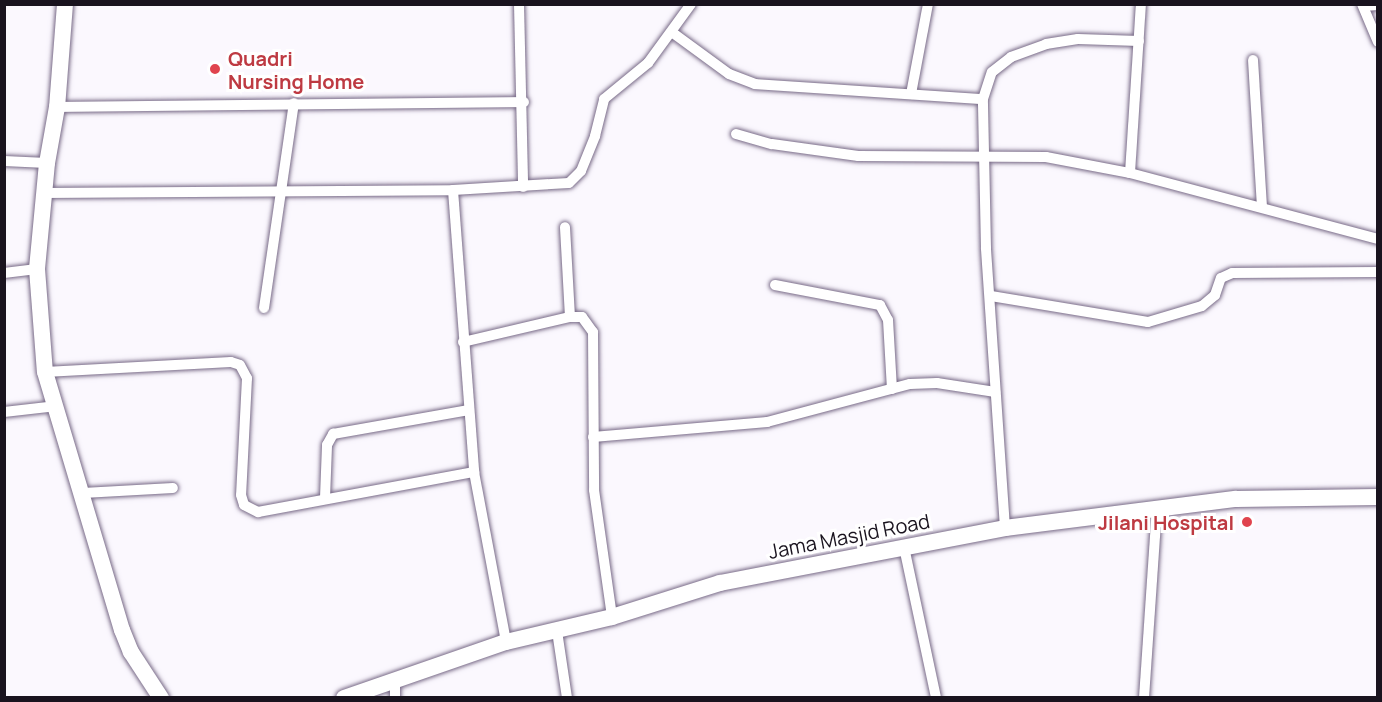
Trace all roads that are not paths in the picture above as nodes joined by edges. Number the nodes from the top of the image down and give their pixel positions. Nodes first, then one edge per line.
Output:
1 (65, 4) edge
2 (519, 4) edge
3 (691, 4) edge
4 (928, 4) edge
5 (1141, 4) edge
6 (1363, 5) edge
7 (1377, 5) edge
8 (673, 33) junction
9 (1139, 41) junction
10 (1377, 42) edge
11 (1253, 60) dead end
12 (911, 94) junction
13 (983, 99) junction
14 (524, 102) junction
15 (294, 103) junction
16 (57, 107) junction
17 (736, 134) dead end
18 (982, 154) junction
19 (4, 161) edge
20 (47, 162) junction
21 (1130, 173) junction
22 (523, 187) junction
23 (282, 190) junction
24 (453, 190) junction
25 (43, 193) junction
26 (1262, 206) junction
27 (565, 227) dead end
28 (1377, 239) edge
29 (37, 269) junction
30 (1377, 272) edge
31 (4, 273) edge
32 (775, 285) dead end
33 (991, 296) junction
34 (264, 308) dead end
35 (570, 317) junction
36 (464, 342) junction
37 (45, 372) junction
38 (892, 389) junction
39 (995, 392) junction
40 (57, 406) junction
41 (469, 410) junction
42 (4, 412) edge
43 (593, 437) junction
44 (474, 472) junction
45 (173, 488) dead end
46 (83, 493) junction
47 (1377, 497) edge
48 (326, 498) junction
49 (1157, 509) junction
50 (1005, 528) junction
51 (904, 547) junction
52 (612, 617) junction
53 (557, 631) junction
54 (506, 642) junction
55 (395, 679) junction
56 (161, 698) edge
57 (344, 698) edge
58 (395, 698) edge
59 (567, 698) edge
60 (936, 698) edge
61 (1144, 698) edge

1 - 16 street
2 - 14 street
3 - 8 street
4 - 12 street
5 - 9 street
6 - 7 street
6 - 10 street
8 - 12 street
8 - 22 street
9 - 13 street
9 - 21 street
11 - 26 street
12 - 13 street
13 - 18 street
14 - 15 street
14 - 22 street
15 - 16 street
15 - 23 street
16 - 20 street
17 - 18 street
18 - 21 street
18 - 33 street
19 - 20 street
20 - 25 street
21 - 26 street
22 - 24 street
23 - 24 street
23 - 25 street
23 - 34 street
24 - 36 street
25 - 29 street
26 - 28 street
27 - 35 street
29 - 31 street
29 - 37 street
30 - 33 street
32 - 38 street
33 - 39 street
35 - 36 street
35 - 43 street
36 - 41 street
37 - 40 street
37 - 48 street
38 - 39 street
38 - 43 street
39 - 50 street
40 - 42 street
40 - 46 street
41 - 44 street
41 - 48 street
43 - 52 street
44 - 48 street
44 - 54 street
45 - 46 street
46 - 56 street
47 - 49 street, Jama Masjid Road
49 - 50 street, Jama Masjid Road
49 - 61 street
50 - 51 street, Jama Masjid Road
51 - 52 street, Jama Masjid Road
51 - 60 street
52 - 53 street, Jama Masjid Road
53 - 54 street, Jama Masjid Road
53 - 59 street
54 - 55 street, Jama Masjid Road
55 - 57 street, Jama Masjid Road
55 - 58 street

